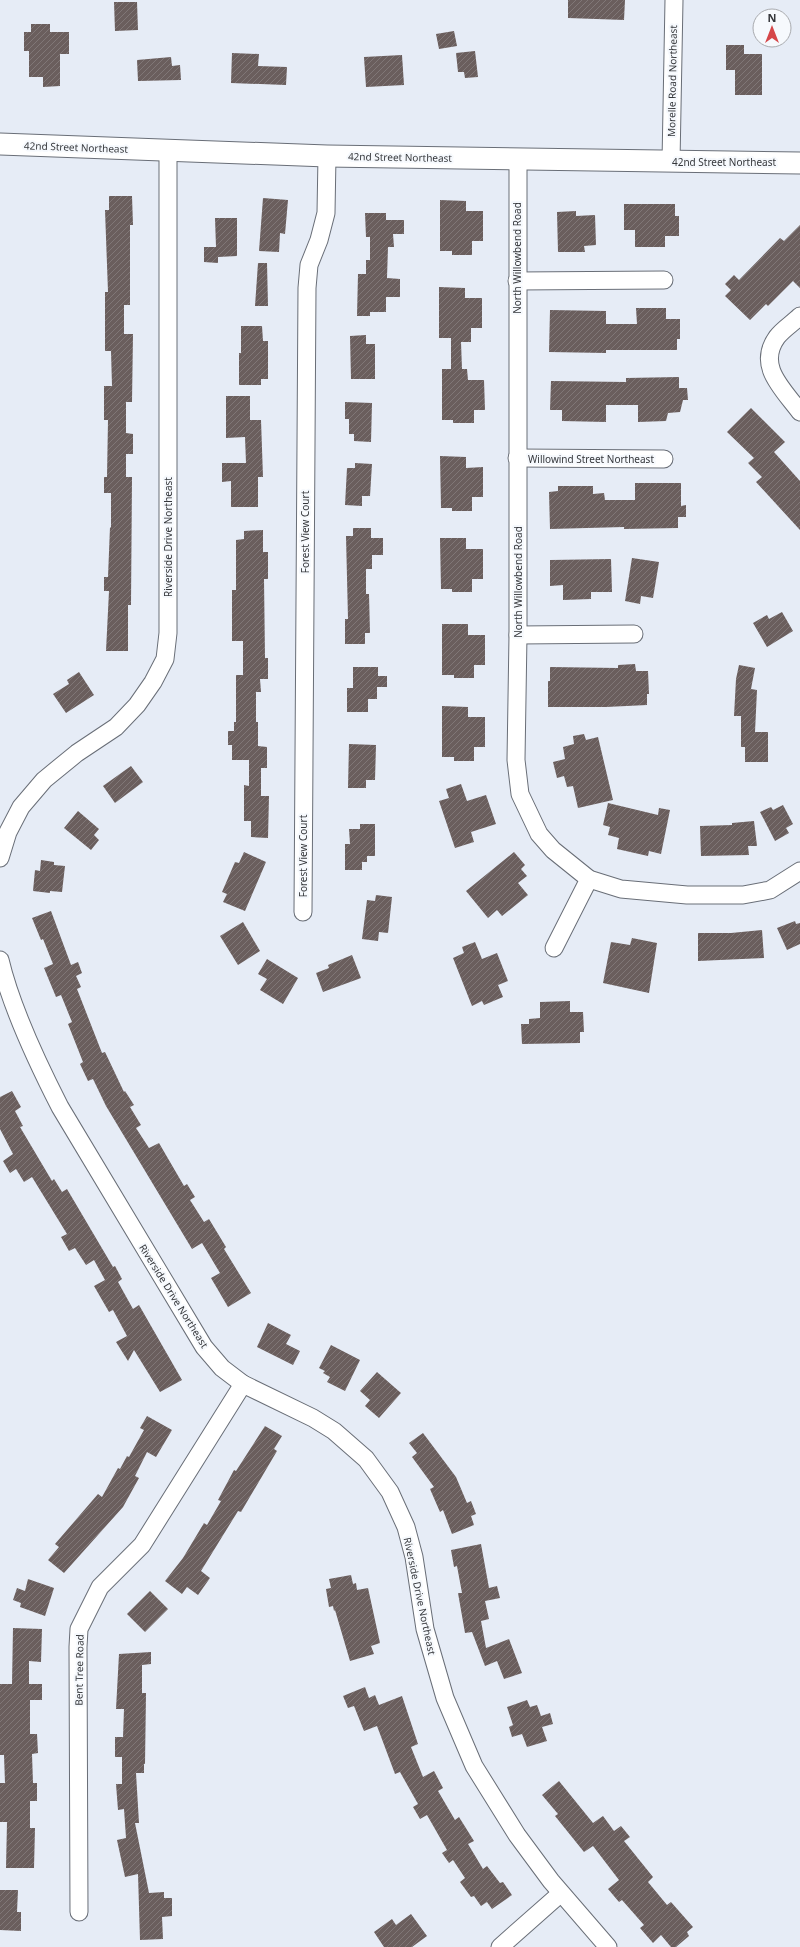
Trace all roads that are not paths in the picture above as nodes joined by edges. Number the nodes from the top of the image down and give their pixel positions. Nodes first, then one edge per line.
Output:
1 (674, 0) edge
2 (0, 144) edge
3 (168, 150) junction
4 (327, 156) junction
5 (518, 159) junction
6 (670, 162) junction
7 (800, 163) edge
8 (664, 280) dead end
9 (517, 281) junction
10 (800, 316) edge
11 (800, 412) edge
12 (517, 458) junction
13 (664, 459) dead end
14 (634, 634) dead end
15 (518, 635) junction
16 (0, 858) edge
17 (800, 871) edge
18 (589, 879) junction
19 (303, 912) dead end
20 (554, 948) dead end
21 (0, 960) edge
22 (243, 1384) junction
23 (560, 1894) junction
24 (79, 1912) dead end
25 (500, 1947) edge
26 (608, 1947) edge

1 - 6 street, Morelle Road Northeast
2 - 3 street, 42nd Street Northeast
3 - 4 street, 42nd Street Northeast
3 - 16 street, Riverside Drive Northeast
4 - 5 street, 42nd Street Northeast
4 - 19 street, Forest View Court
5 - 6 street, 42nd Street Northeast
5 - 9 street, North Willowbend Road
6 - 7 street, 42nd Street Northeast
8 - 9 street
9 - 12 street, North Willowbend Road
10 - 11 street
12 - 13 street, Willowind Street Northeast
12 - 15 street, North Willowbend Road
14 - 15 street
15 - 18 street, North Willowbend Road
17 - 18 street, North Willowbend Road
18 - 20 street
21 - 22 street, Riverside Drive Northeast
22 - 23 street, Riverside Drive Northeast
22 - 24 street, Bent Tree Road
23 - 25 street
23 - 26 street, Riverside Drive Northeast

